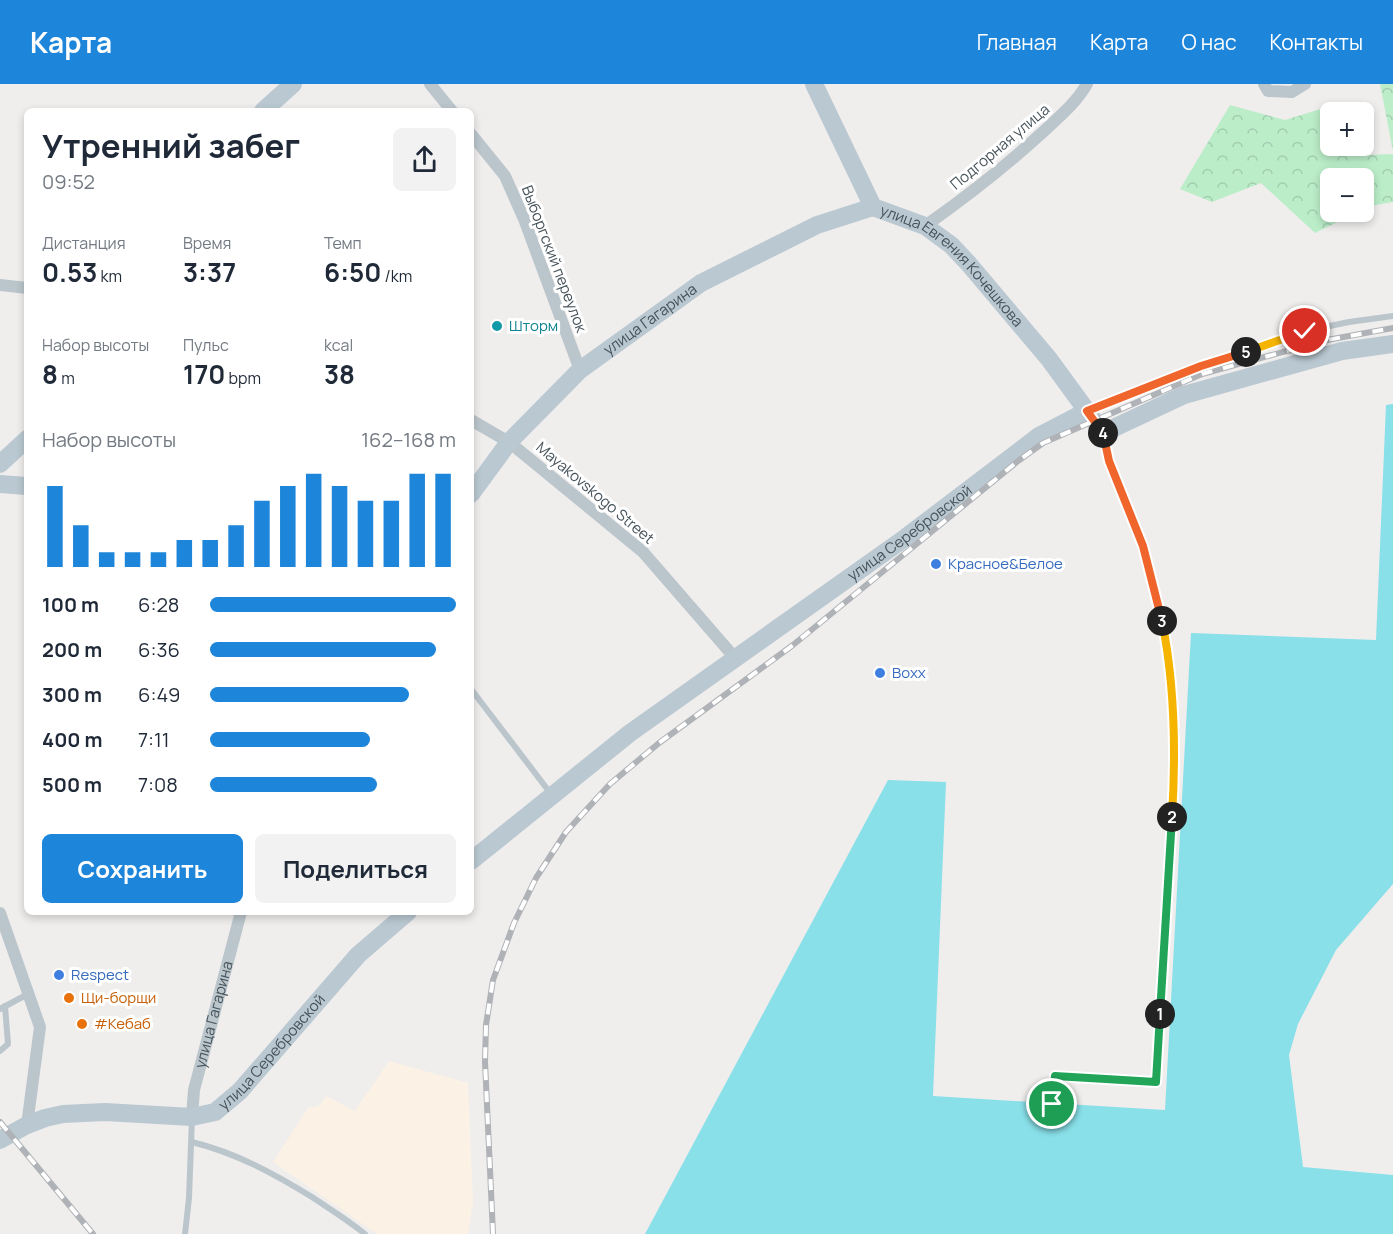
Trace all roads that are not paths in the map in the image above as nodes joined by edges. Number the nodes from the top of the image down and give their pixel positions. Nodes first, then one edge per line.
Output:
1 (293, 84) edge
2 (430, 84) edge
3 (814, 84) edge
4 (1087, 84) edge
5 (1264, 84) edge
6 (1305, 84) edge
7 (266, 108) edge
8 (450, 108) edge
9 (474, 138) edge
10 (873, 207) junction
11 (925, 226) junction
12 (0, 285) edge
13 (24, 288) edge
14 (1393, 315) edge
15 (1393, 344) edge
16 (580, 370) junction
17 (1087, 411) junction
18 (474, 422) edge
19 (1103, 432) junction
20 (24, 442) edge
21 (509, 442) junction
22 (0, 464) edge
23 (0, 483) edge
24 (24, 486) edge
25 (474, 490) edge
26 (735, 658) junction
27 (474, 693) edge
28 (552, 795) junction
29 (474, 859) edge
30 (0, 913) edge
31 (240, 915) edge
32 (405, 915) edge
33 (28, 994) junction
34 (2, 1008) edge
35 (0, 1051) edge
36 (1052, 1104) dead end
37 (192, 1117) junction
38 (27, 1125) junction
39 (0, 1140) edge
40 (192, 1142) junction
41 (185, 1234) edge
42 (365, 1234) edge

1 - 7 street
2 - 8 street
3 - 10 street, улица Евгения Кочешкова
4 - 11 street, Подгорная улица
5 - 6 street
9 - 16 street, Выборгский переулок
10 - 11 street, улица Евгения Кочешкова
10 - 16 street, улица Гагарина
11 - 17 street, улица Евгения Кочешкова
12 - 13 street
14 - 17 lane
15 - 19 street
16 - 21 street, улица Гагарина
17 - 19 street
17 - 26 street, улица Серебровской
18 - 21 street, Mayakovskogo Street
19 - 36 lane
20 - 22 street
21 - 25 street, улица Гагарина
21 - 26 street, Mayakovskogo Street
23 - 24 street
26 - 28 street, улица Серебровской
27 - 28 lane
28 - 29 street, улица Серебровской
30 - 33 street
31 - 37 street, улица Гагарина
32 - 37 street, улица Серебровской
33 - 34 lane
33 - 38 street
34 - 35 lane
37 - 38 street, улица Серебровской
37 - 40 lane
38 - 39 street, улица Серебровской
40 - 41 lane
40 - 42 lane

